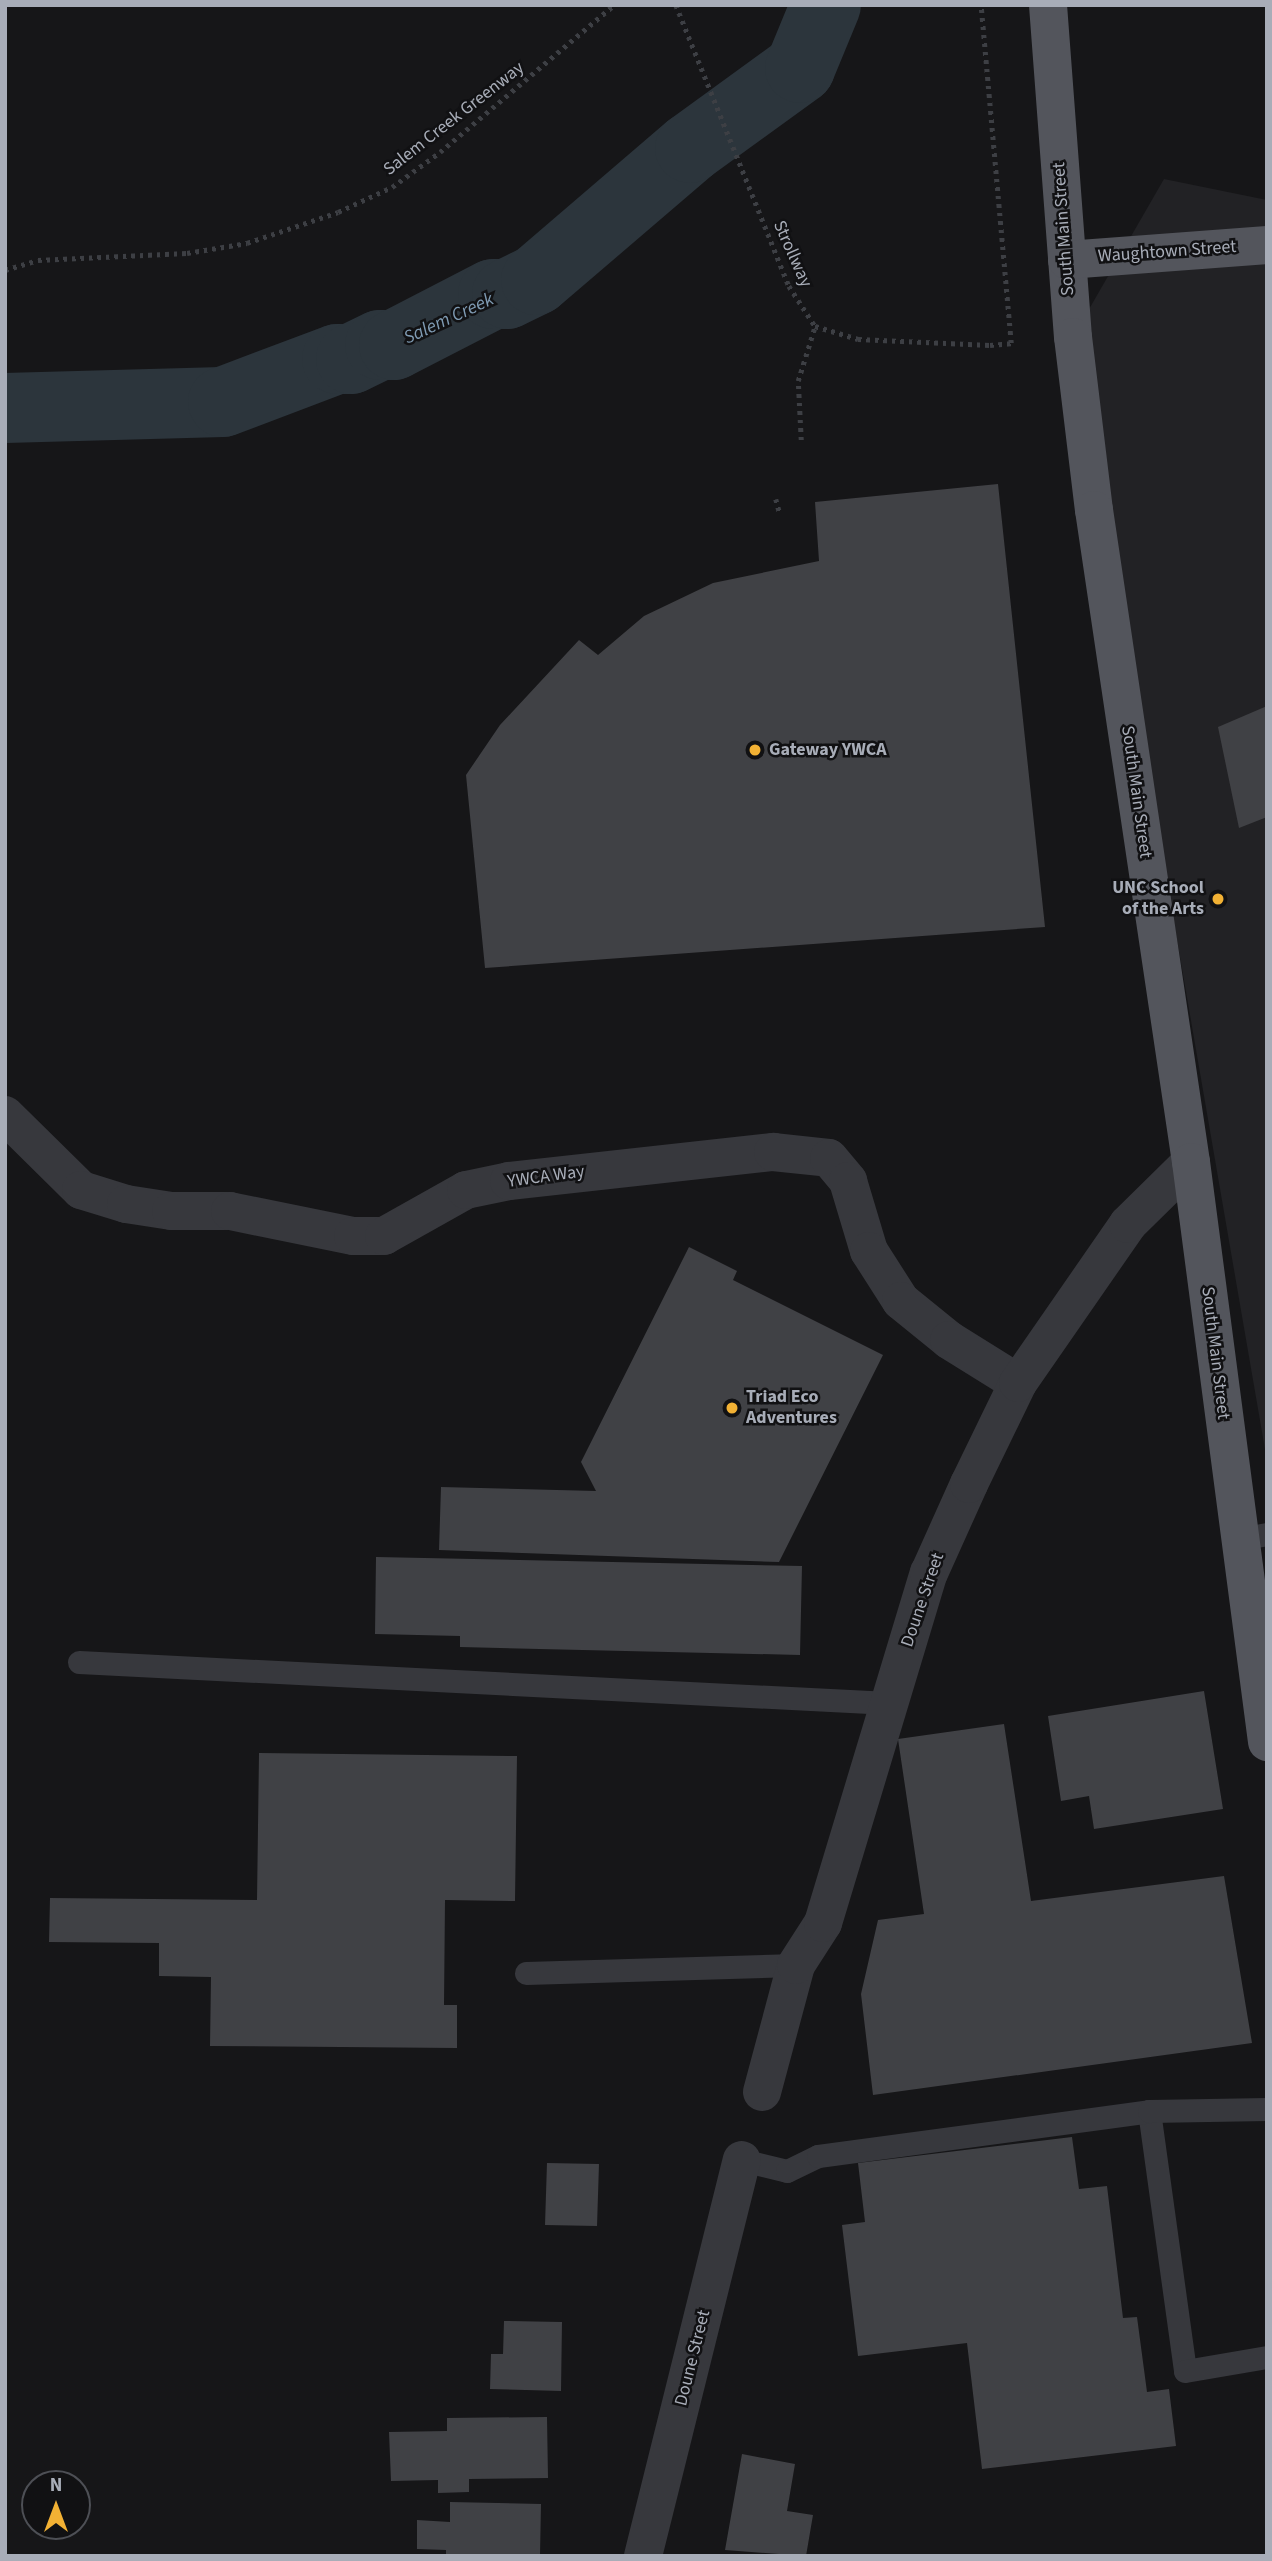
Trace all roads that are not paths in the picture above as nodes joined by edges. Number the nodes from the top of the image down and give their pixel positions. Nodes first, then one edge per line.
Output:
1 (1048, 5) edge
2 (1267, 245) edge
3 (1066, 260) junction
4 (5, 1115) edge
5 (1191, 1162) junction
6 (1018, 1382) junction
7 (1253, 1536) edge
8 (79, 1662) dead end
9 (889, 1703) junction
10 (1267, 1742) edge
11 (796, 1965) junction
12 (526, 1973) dead end
13 (762, 2092) dead end
14 (1267, 2109) edge
15 (1149, 2111) junction
16 (742, 2160) joint
17 (1267, 2357) edge
18 (643, 2556) edge

1 - 3 main road, South Main Street
2 - 3 main road, Waughtown Street
3 - 5 main road, South Main Street
4 - 6 street, YWCA Way
5 - 6 street, Doune Street
5 - 7 main road, South Main Street
6 - 9 street, Doune Street
7 - 10 main road, South Main Street
8 - 9 lane
9 - 11 street, Doune Street
11 - 12 lane
11 - 13 street, Doune Street
14 - 15 lane
15 - 16 lane
15 - 17 lane
16 - 18 street, Doune Street

